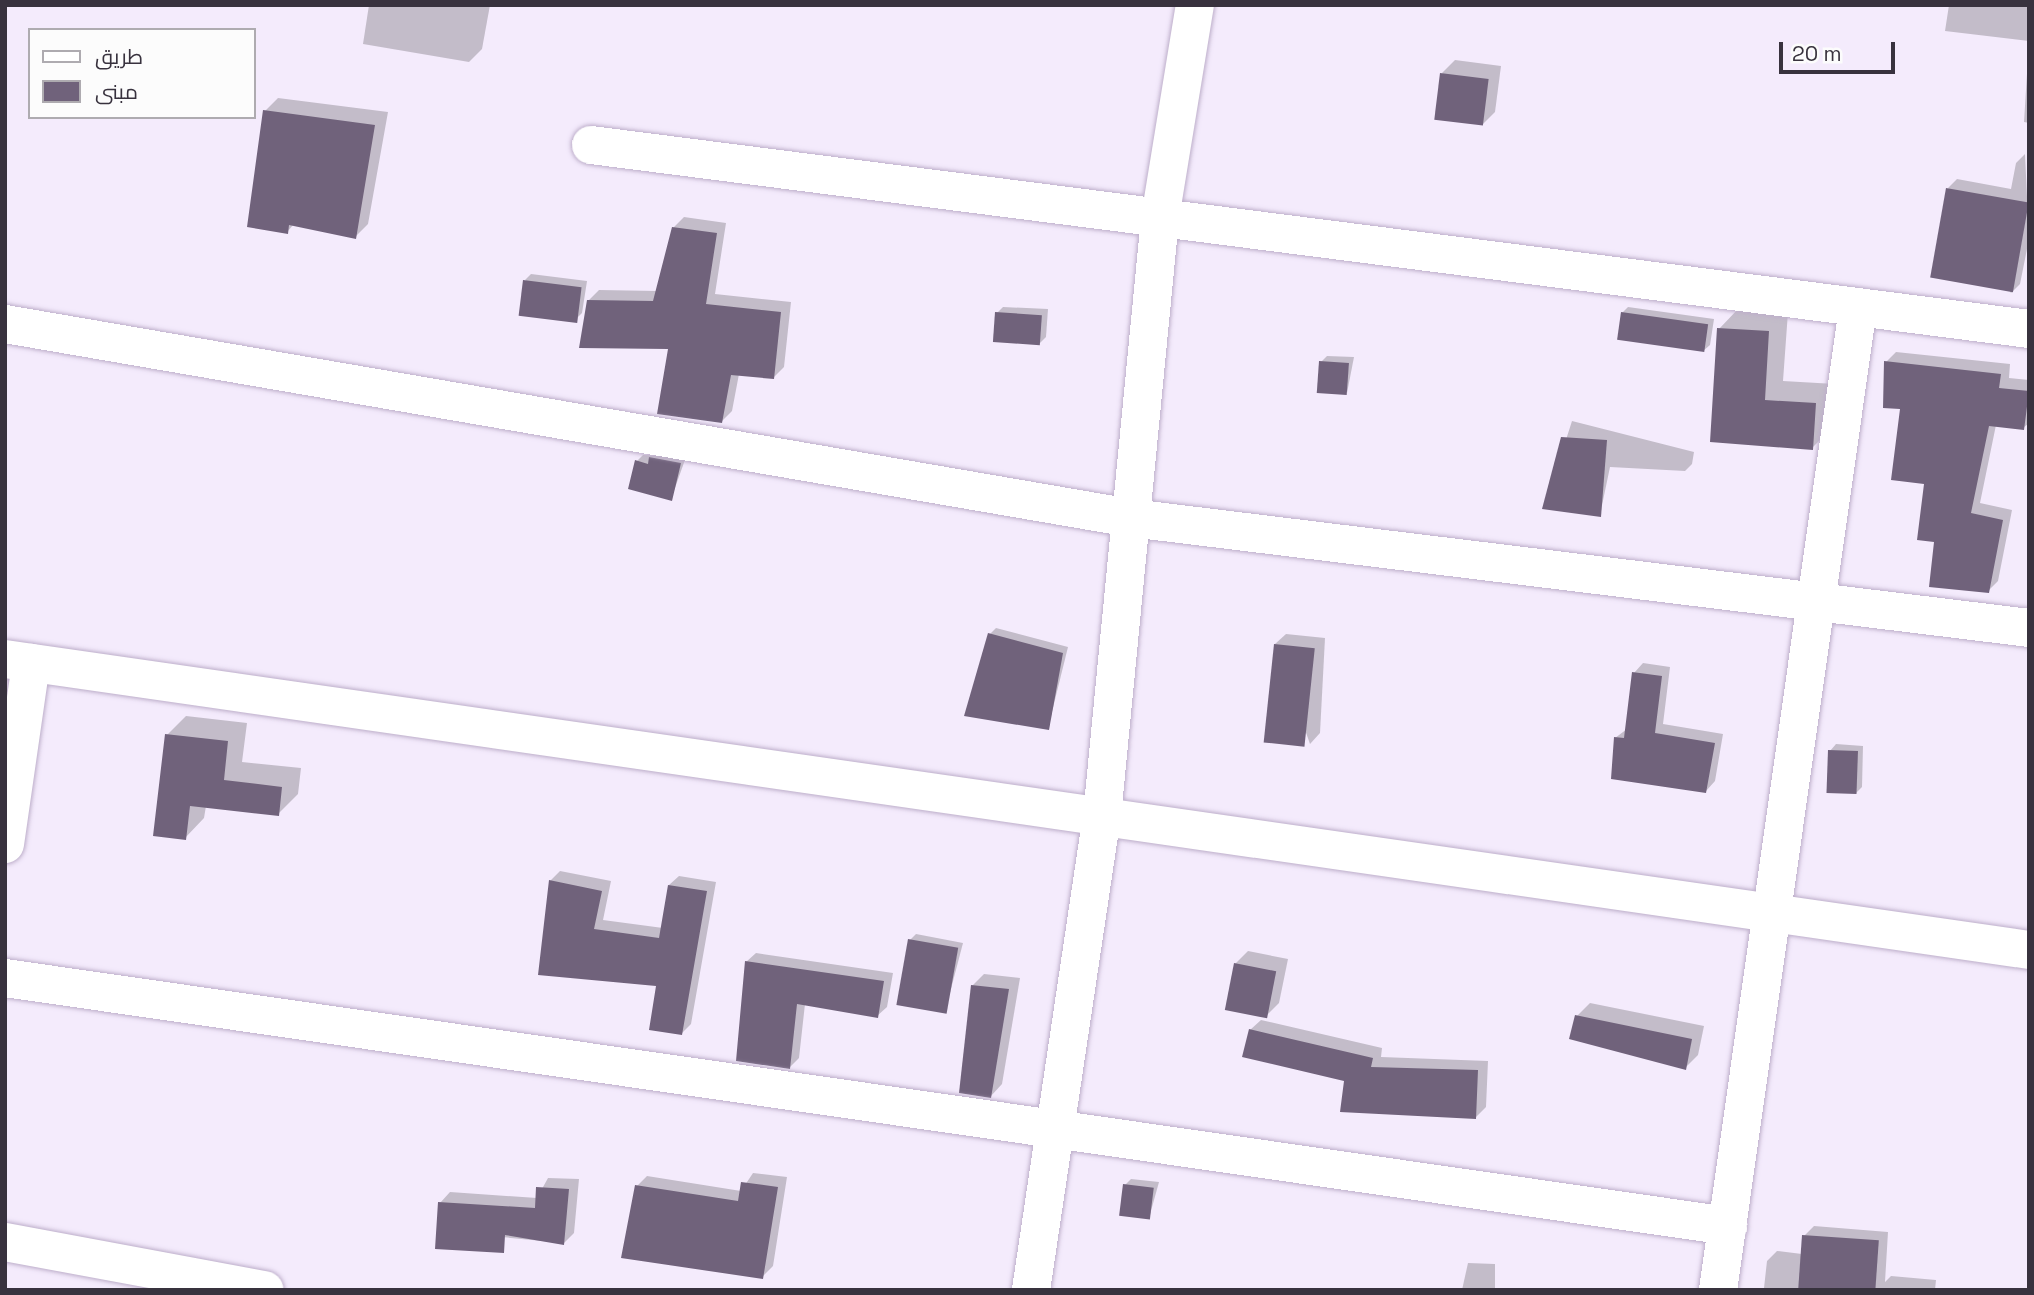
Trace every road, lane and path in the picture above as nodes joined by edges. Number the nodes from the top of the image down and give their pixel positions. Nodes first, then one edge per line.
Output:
1 (1195, 5) edge
2 (591, 145) dead end
3 (1160, 218) junction
4 (1858, 308) junction
5 (5, 324) edge
6 (2029, 329) edge
7 (1131, 519) junction
8 (1818, 602) junction
9 (2029, 628) edge
10 (18, 661) edge
11 (1102, 816) junction
12 (5, 844) edge
13 (1775, 912) junction
14 (2029, 950) edge
15 (5, 978) edge
16 (1055, 1129) junction
17 (1728, 1226) junction
18 (5, 1242) edge
19 (265, 1290) edge
20 (1031, 1290) edge
21 (1718, 1290) edge

1 - 3 street
2 - 3 street
3 - 4 street
3 - 7 street
4 - 6 street
4 - 8 street
5 - 7 street
7 - 8 street
7 - 11 street
8 - 9 street
8 - 13 street
10 - 11 street
10 - 12 street
11 - 13 street
11 - 16 street
13 - 14 street
13 - 17 street
15 - 16 street
16 - 17 street
16 - 20 street
17 - 21 street
18 - 19 street

